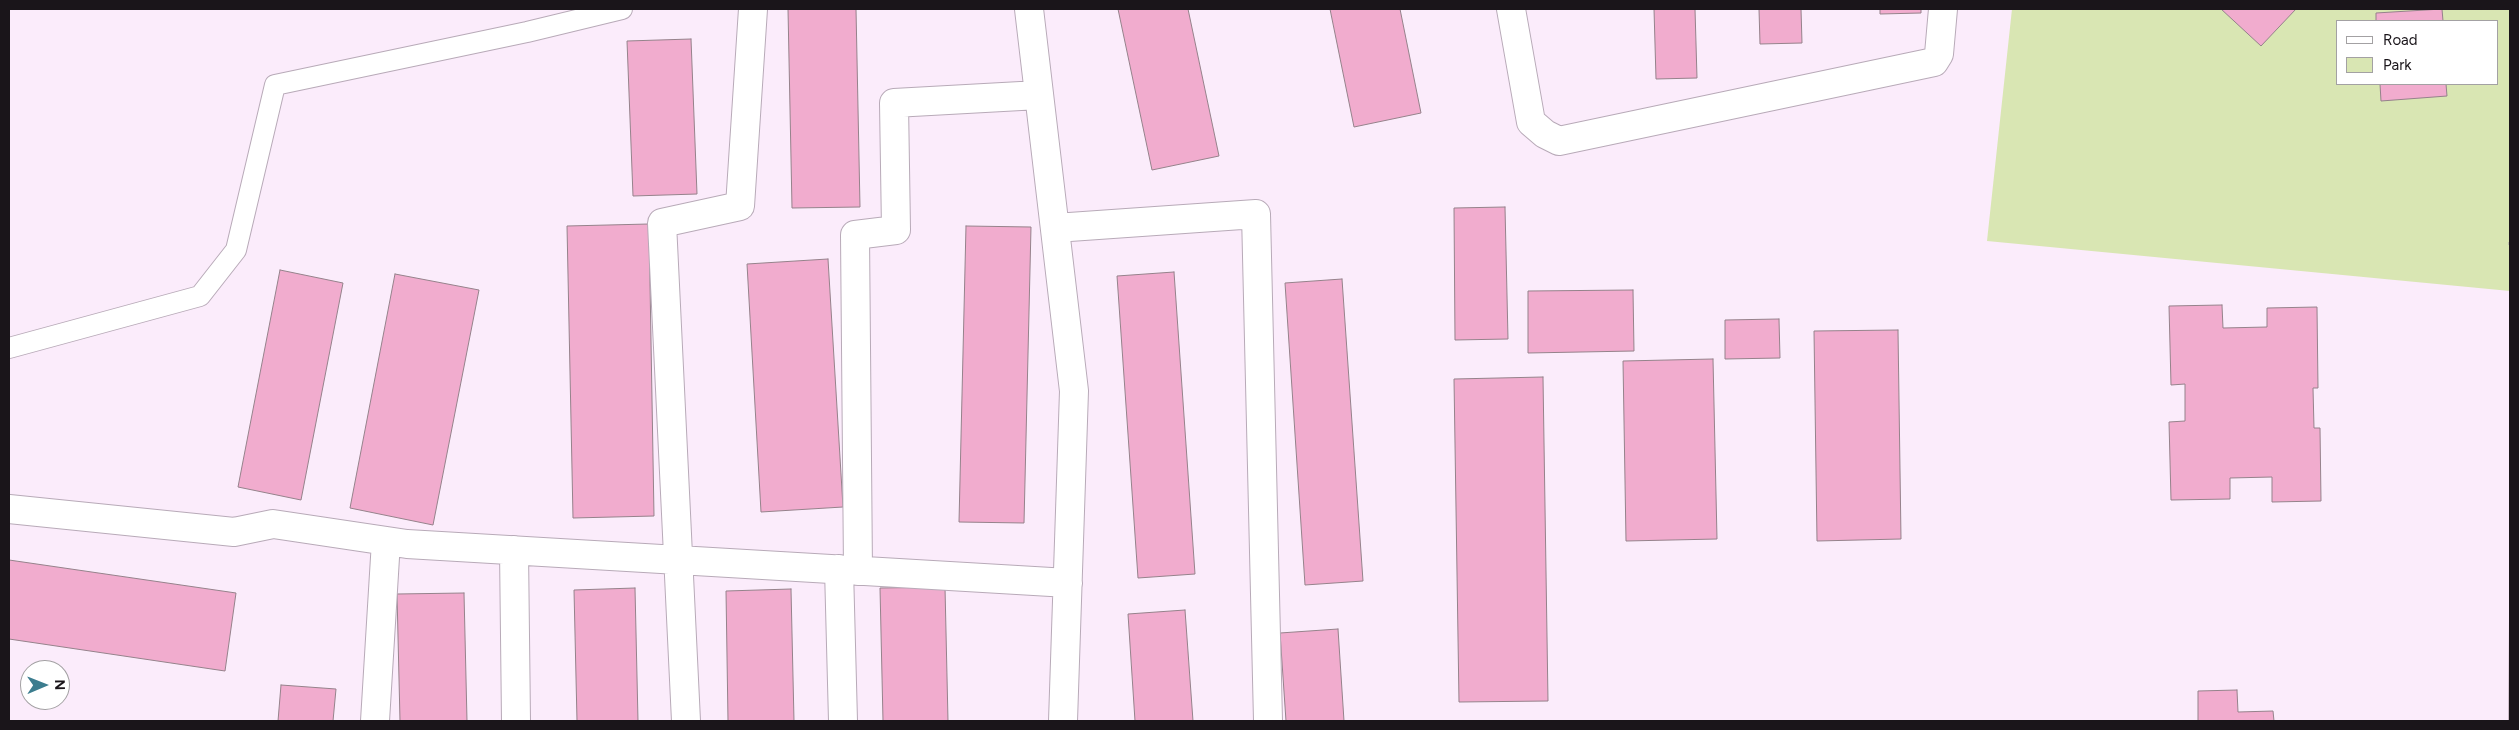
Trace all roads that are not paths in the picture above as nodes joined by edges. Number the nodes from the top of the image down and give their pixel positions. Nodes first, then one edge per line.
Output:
1 (622, 9) edge
2 (753, 9) edge
3 (1029, 9) edge
4 (1511, 9) edge
5 (1943, 9) edge
6 (1039, 95) junction
7 (1055, 228) junction
8 (9, 348) edge
9 (9, 509) edge
10 (386, 541) junction
11 (514, 550) junction
12 (679, 560) junction
13 (848, 570) junction
14 (1068, 583) junction
15 (375, 721) edge
16 (516, 721) edge
17 (686, 721) edge
18 (843, 721) edge
19 (1063, 721) edge
20 (1268, 721) edge

1 - 8 lane
2 - 12 street
3 - 6 street
4 - 5 street
6 - 7 street
6 - 13 street
7 - 14 street
7 - 20 street
9 - 10 street
10 - 11 street
10 - 15 street
11 - 12 street
11 - 16 street
12 - 13 street
12 - 17 street
13 - 14 street
13 - 18 street
14 - 19 street

